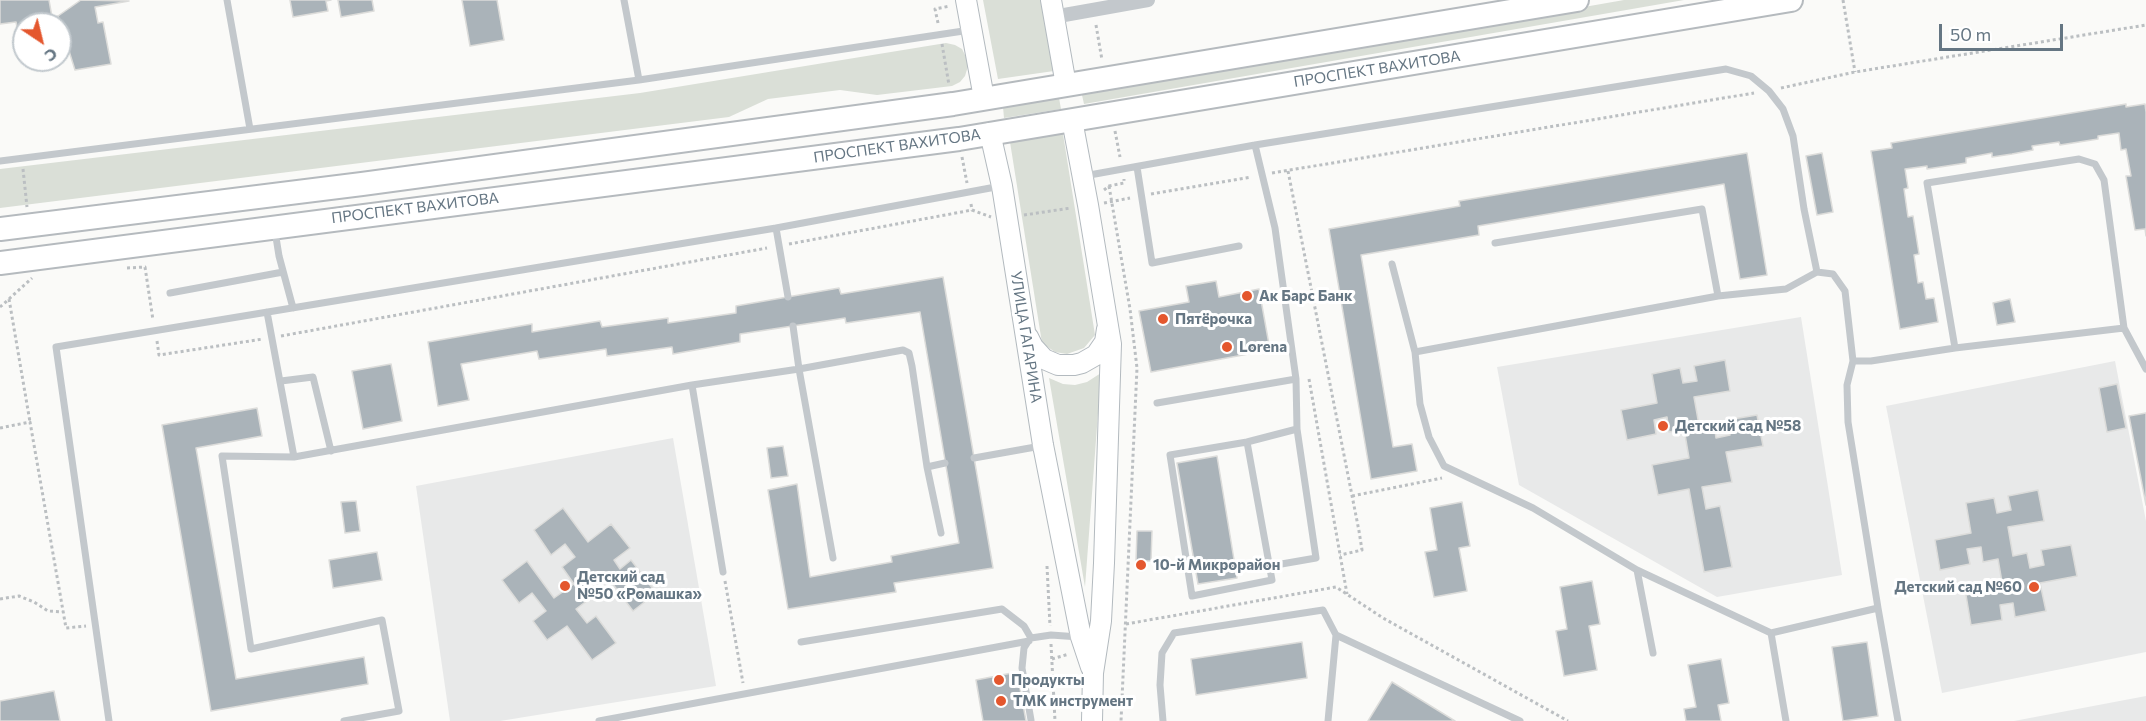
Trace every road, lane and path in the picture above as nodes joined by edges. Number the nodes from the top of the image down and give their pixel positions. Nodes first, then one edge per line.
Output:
1 (227, 0) edge
2 (624, 0) edge
3 (966, 0) edge
4 (1148, 0) edge
5 (1577, 0) edge
6 (1791, 0) edge
7 (1843, 0) edge
8 (1052, 8) edge
9 (2146, 25) edge
10 (970, 30) junction
11 (1855, 72) junction
12 (639, 80) junction
13 (1066, 85) junction
14 (1769, 91) junction
15 (984, 98) junction
16 (1072, 120) junction
17 (250, 129) junction
18 (990, 133) junction
19 (1256, 145) junction
20 (0, 161) edge
21 (1137, 167) junction
22 (1288, 171) junction
23 (1262, 175) junction
24 (1083, 176) junction
25 (1002, 186) junction
26 (1109, 186) dead end
27 (1142, 196) junction
28 (1112, 202) junction
29 (1088, 205) junction
30 (274, 226) junction
31 (776, 228) junction
32 (0, 229) edge
33 (1495, 243) dead end
34 (1239, 246) dead end
35 (0, 263) edge
36 (1392, 264) dead end
37 (283, 272) junction
38 (1817, 272) junction
39 (170, 293) dead end
40 (1718, 296) junction
41 (788, 297) dead end
42 (0, 307) edge
43 (293, 308) junction
44 (267, 312) junction
45 (1107, 315) junction
46 (793, 326) dead end
47 (2124, 328) junction
48 (1024, 330) junction
49 (1955, 348) junction
50 (1415, 352) junction
51 (1853, 361) junction
52 (799, 369) junction
53 (2146, 369) edge
54 (1308, 370) dead end
55 (1296, 379) junction
56 (281, 381) junction
57 (692, 385) junction
58 (1157, 402) dead end
59 (30, 422) junction
60 (0, 428) edge
61 (1297, 429) junction
62 (1247, 442) junction
63 (1043, 446) junction
64 (331, 451) junction
65 (294, 457) junction
66 (974, 458) dead end
67 (945, 463) dead end
68 (927, 467) junction
69 (1462, 474) junction
70 (1352, 496) junction
71 (941, 533) dead end
72 (1340, 555) junction
73 (833, 558) dead end
74 (1270, 566) junction
75 (1637, 570) junction
76 (723, 572) joint
77 (1347, 594) dead end
78 (0, 599) edge
79 (1878, 608) junction
80 (64, 612) junction
81 (90, 626) dead end
82 (1771, 633) junction
83 (1336, 635) junction
84 (1081, 637) junction
85 (1030, 640) junction
86 (801, 642) dead end
87 (1653, 653) dead end
88 (1093, 673) junction
89 (745, 694) junction
90 (1031, 720) edge
91 (109, 721) edge
92 (344, 721) edge
93 (599, 721) edge
94 (1092, 721) edge
95 (1121, 721) edge
96 (1163, 721) edge
97 (1328, 721) edge
98 (1520, 721) edge
99 (1786, 721) edge
100 (1898, 721) edge

1 - 17 lane
2 - 12 lane
3 - 10 main road, УЛИЦА ГАГАРИНА
4 - 8 street
5 - 13 main road, ПРОСПЕКТ ВАХИТОВА
6 - 16 main road, ПРОСПЕКТ ВАХИТОВА
7 - 11 path
8 - 13 main road, УЛИЦА ГАГАРИНА
9 - 11 path
10 - 12 lane
10 - 15 main road, УЛИЦА ГАГАРИНА
11 - 14 path
12 - 17 lane
13 - 15 main road, ПРОСПЕКТ ВАХИТОВА
13 - 16 main road, УЛИЦА ГАГАРИНА
14 - 19 lane
14 - 22 path
14 - 38 lane
15 - 18 main road, УЛИЦА ГАГАРИНА
15 - 32 main road, ПРОСПЕКТ ВАХИТОВА
16 - 18 main road, ПРОСПЕКТ ВАХИТОВА
16 - 24 main road, УЛИЦА ГАГАРИНА
17 - 20 lane
18 - 25 main road, УЛИЦА ГАГАРИНА
18 - 30 main road, ПРОСПЕКТ ВАХИТОВА
19 - 21 lane
19 - 23 lane
21 - 24 lane
21 - 27 lane
22 - 23 path
22 - 70 path
23 - 27 path
23 - 55 lane
24 - 29 main road, УЛИЦА ГАГАРИНА
25 - 31 lane
25 - 48 main road, УЛИЦА ГАГАРИНА
26 - 28 path
27 - 28 path
27 - 34 lane
28 - 29 path
28 - 95 path
29 - 45 main road, УЛИЦА ГАГАРИНА
30 - 35 main road, ПРОСПЕКТ ВАХИТОВА
30 - 37 lane
31 - 41 lane
31 - 43 lane
33 - 40 lane
36 - 50 lane
37 - 39 lane
37 - 43 lane
38 - 40 lane
38 - 51 lane
40 - 50 lane
42 - 59 path
43 - 44 lane
44 - 56 lane
44 - 91 lane
45 - 48 main road
45 - 88 main road, УЛИЦА ГАГАРИНА
46 - 52 lane
47 - 49 lane
47 - 49 lane
47 - 53 lane
48 - 63 main road, УЛИЦА ГАГАРИНА
49 - 51 lane
50 - 69 lane
51 - 79 lane
52 - 57 lane
52 - 68 lane
52 - 73 lane
54 - 72 path
55 - 58 lane
55 - 61 lane
56 - 64 lane
56 - 65 lane
57 - 64 lane
57 - 76 lane
59 - 60 path
59 - 80 path
61 - 62 lane
61 - 74 lane
62 - 74 lane
62 - 74 lane
63 - 66 lane
63 - 84 main road, УЛИЦА ГАГАРИНА
64 - 65 lane
65 - 92 lane
67 - 68 lane
68 - 71 lane
69 - 70 path
69 - 75 lane
70 - 72 path
72 - 77 path
75 - 82 lane
75 - 87 lane
76 - 89 path
78 - 80 path
79 - 82 lane
79 - 100 lane
80 - 81 path
82 - 99 lane
83 - 96 lane
83 - 97 lane
83 - 98 lane
84 - 85 lane
84 - 88 main road, УЛИЦА ГАГАРИНА
85 - 86 lane
85 - 89 lane
85 - 90 lane
88 - 94 main road, УЛИЦА ГАГАРИНА
89 - 93 lane

